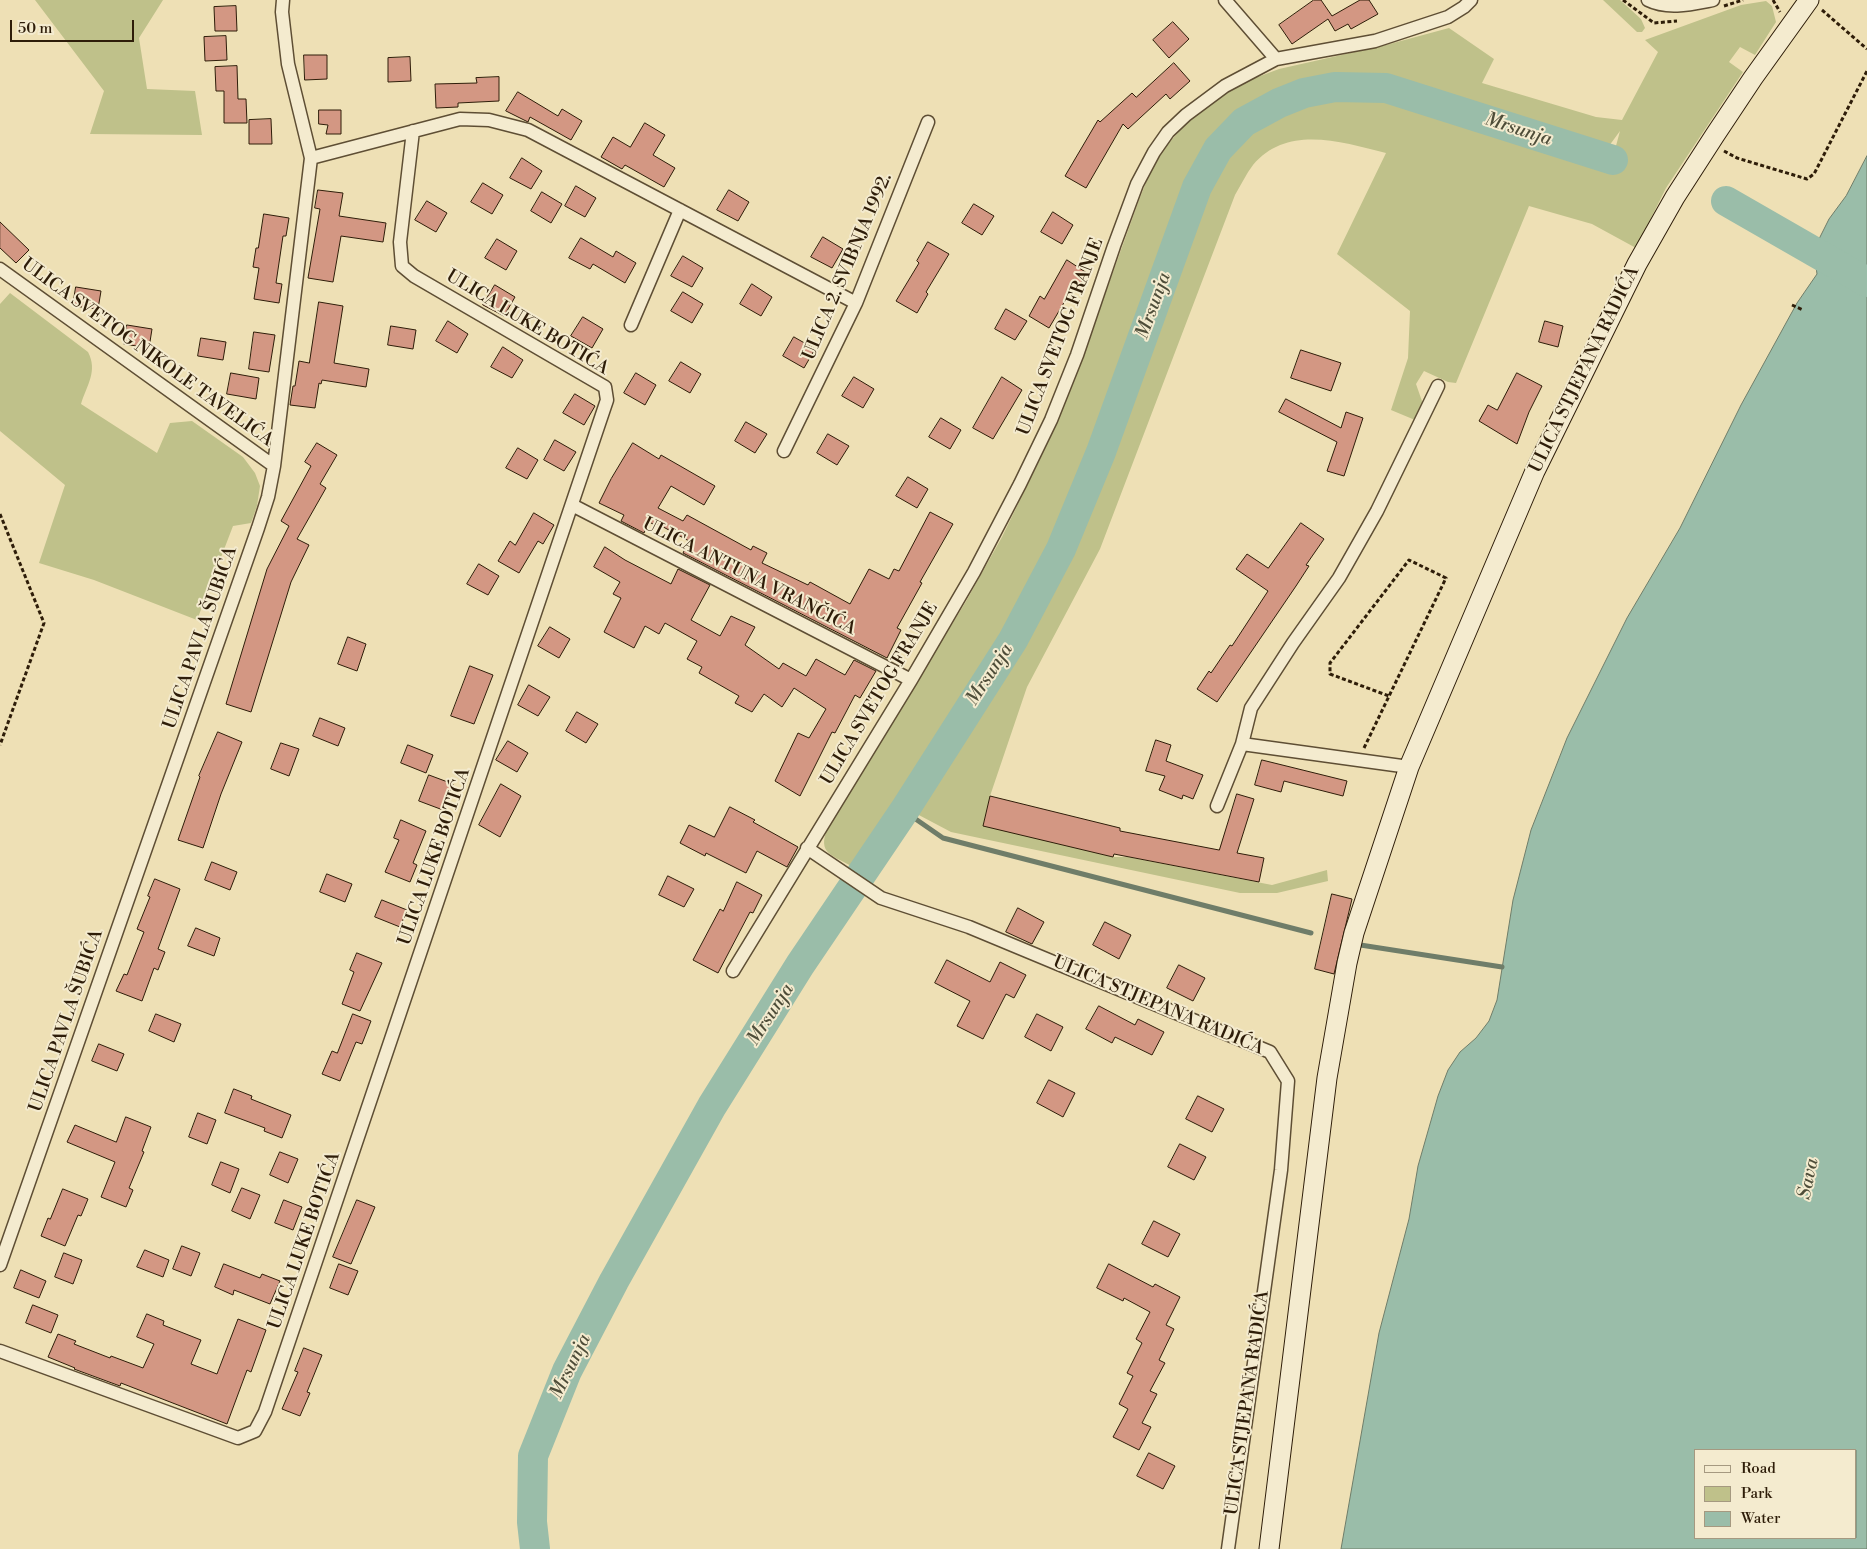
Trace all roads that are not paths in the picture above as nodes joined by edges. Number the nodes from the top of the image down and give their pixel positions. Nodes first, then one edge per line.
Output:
1 (283, 0) edge
2 (1225, 0) edge
3 (1471, 0) edge
4 (1648, 0) edge
5 (1713, 0) edge
6 (1814, 4) edge
7 (1276, 59) junction
8 (928, 122) dead end
9 (413, 131) junction
10 (311, 158) junction
11 (680, 210) junction
12 (0, 269) edge
13 (856, 303) junction
14 (631, 325) dead end
15 (1438, 386) dead end
16 (784, 451) dead end
17 (274, 466) junction
18 (572, 505) junction
19 (911, 680) junction
20 (1242, 744) junction
21 (1410, 767) junction
22 (1217, 806) dead end
23 (806, 848) junction
24 (732, 971) dead end
25 (0, 1265) edge
26 (0, 1351) edge
27 (1228, 1549) edge
28 (1269, 1549) edge

1 - 10 street, ULICA PAVLA ŠUBIĆA
2 - 7 street
3 - 7 street, ULICA SVETOG FRANJE
4 - 5 street
6 - 21 main road, ULICA STJEPANA RADIĆA
7 - 19 street, ULICA SVETOG FRANJE
8 - 13 street, ULICA 2. SVIBNJA 1992.
9 - 10 street
9 - 11 street
9 - 18 street, ULICA LUKE BOTIĆA
10 - 17 street, ULICA PAVLA ŠUBIĆA
11 - 13 street
11 - 14 street
12 - 17 street, ULICA SVETOG NIKOLE TAVELIĆA
13 - 16 street, ULICA 2. SVIBNJA 1992.
15 - 20 street
17 - 25 street, ULICA PAVLA ŠUBIĆA
18 - 19 street, ULICA ANTUNA VRANČIĆA
18 - 26 street, ULICA LUKE BOTIĆA
19 - 23 street, ULICA SVETOG FRANJE
20 - 21 street
20 - 22 street
21 - 28 main road, ULICA STJEPANA RADIĆA
23 - 24 street, ULICA SVETOG FRANJE
23 - 27 street, ULICA STJEPANA RADIĆA

